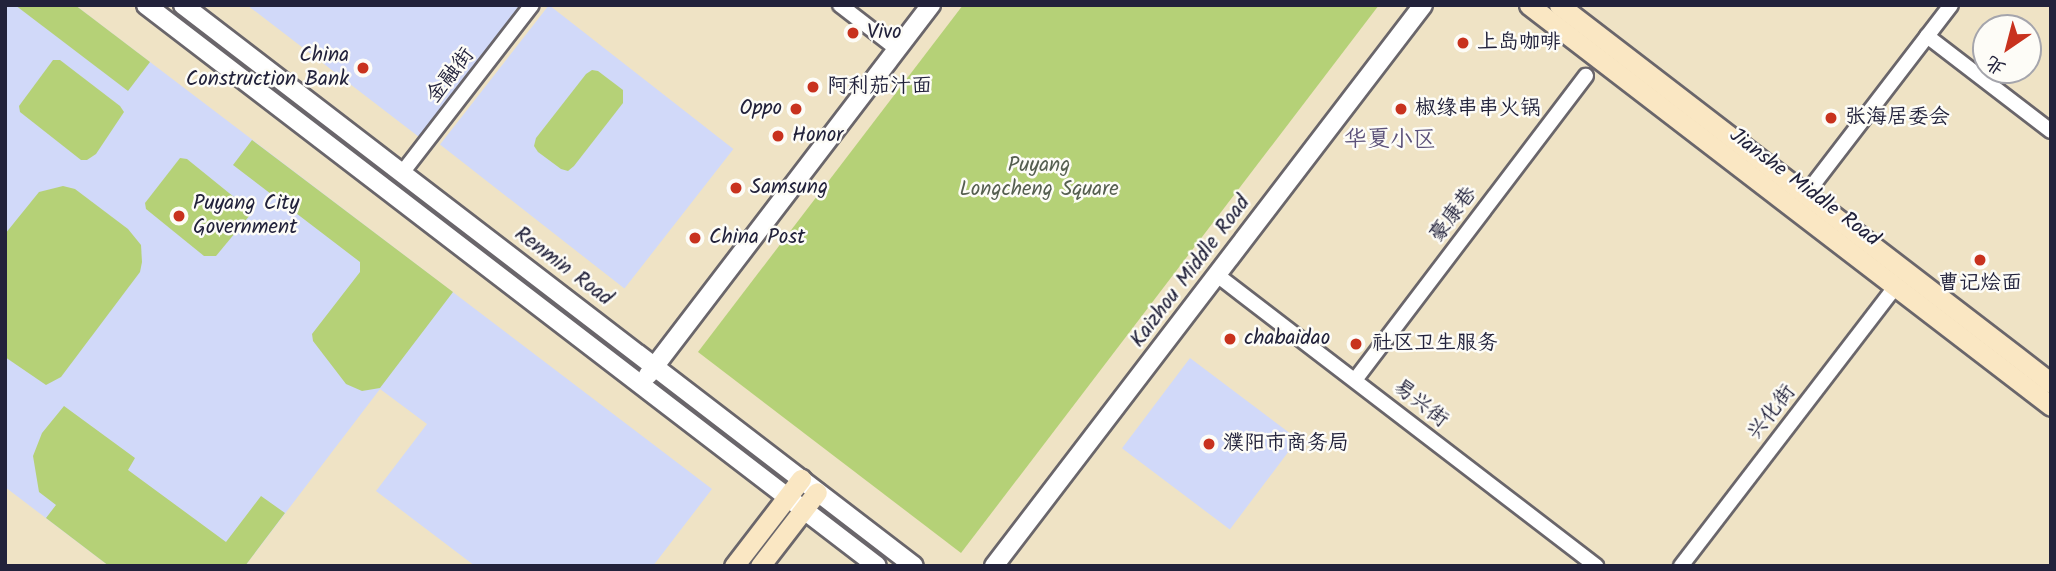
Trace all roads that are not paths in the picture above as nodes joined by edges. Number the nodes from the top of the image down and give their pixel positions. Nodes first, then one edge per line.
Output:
1 (146, 5) edge
2 (183, 5) edge
3 (532, 5) edge
4 (841, 5) edge
5 (931, 5) edge
6 (1423, 5) edge
7 (1529, 5) edge
8 (1559, 5) edge
9 (1951, 5) edge
10 (1927, 36) junction
11 (897, 49) junction
12 (1586, 76) dead end
13 (2051, 131) edge
14 (402, 173) junction
15 (1806, 194) junction
16 (1217, 275) junction
17 (1895, 287) junction
18 (654, 366) junction
19 (1355, 380) junction
20 (2051, 383) edge
21 (640, 384) junction
22 (2051, 406) edge
23 (801, 479) junction
24 (817, 492) junction
25 (787, 497) junction
26 (803, 510) junction
27 (734, 566) edge
28 (761, 566) edge
29 (877, 566) edge
30 (914, 566) edge
31 (994, 566) edge
32 (1597, 566) edge
33 (1681, 566) edge

1 - 21 street
2 - 14 street, Renmin Road
3 - 14 street, 金融街
4 - 11 street
5 - 11 street
6 - 16 street, Kaizhou Middle Road
7 - 17 main road, Jianshe Middle Road
8 - 15 main road, Jianshe Middle Road
9 - 10 street
10 - 13 street
10 - 15 street
11 - 18 street
12 - 19 street, 豪康巷
14 - 18 street, Renmin Road
15 - 20 main road, Jianshe Middle Road
16 - 19 street, 易兴街
16 - 31 street, Kaizhou Middle Road
17 - 22 main road, Jianshe Middle Road
17 - 33 street, 兴化街
18 - 21 street
18 - 23 street, Renmin Road
19 - 32 street, 易兴街
21 - 25 street
23 - 24 street, Renmin Road
23 - 25 main road
24 - 26 main road
24 - 30 street, Renmin Road
25 - 26 street
25 - 27 main road
26 - 28 main road
26 - 29 street

